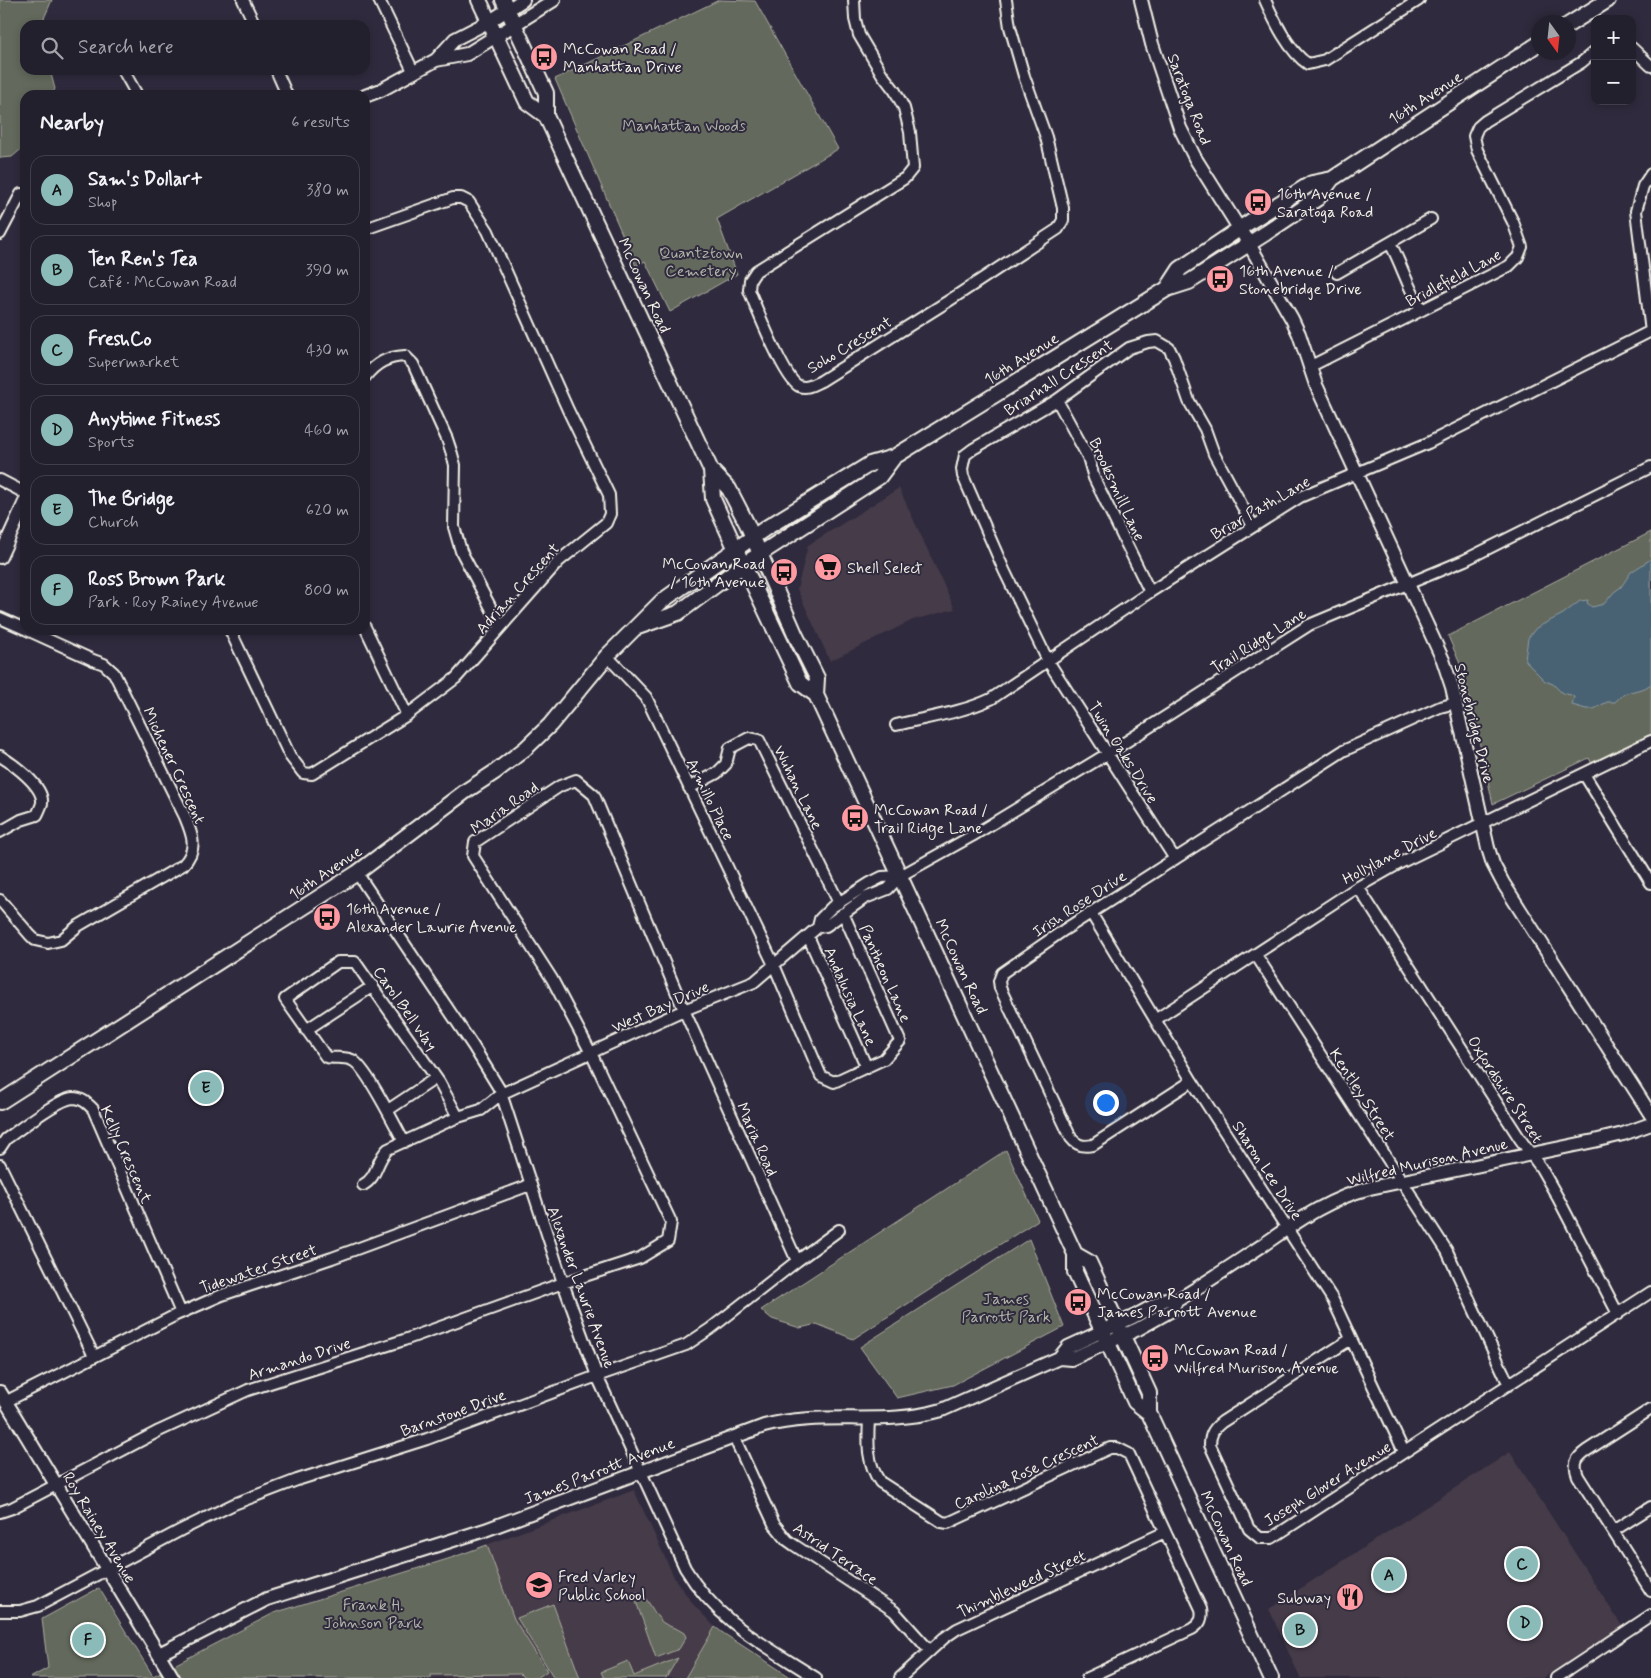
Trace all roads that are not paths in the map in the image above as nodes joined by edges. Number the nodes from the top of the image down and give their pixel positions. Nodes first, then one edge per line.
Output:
1 (243, 0) edge
2 (380, 0) edge
3 (479, 0) edge
4 (523, 0) edge
5 (554, 0) edge
6 (854, 0) edge
7 (1006, 0) edge
8 (1140, 0) edge
9 (1265, 0) edge
10 (1419, 0) edge
11 (1608, 0) edge
12 (505, 5) edge
13 (253, 20) edge
14 (1576, 20) edge
15 (490, 21) junction
16 (514, 25) junction
17 (497, 36) junction
18 (1531, 49) edge
19 (1636, 52) edge
20 (1591, 54) edge
21 (436, 60) junction
22 (1651, 66) edge
23 (414, 73) junction
24 (126, 75) edge
25 (278, 75) edge
26 (134, 90) edge
27 (285, 90) edge
28 (370, 94) edge
29 (546, 116) junction
30 (1651, 174) edge
31 (1332, 179) junction
32 (20, 196) edge
33 (1432, 219) dead end
34 (370, 227) edge
35 (1239, 229) junction
36 (0, 234) edge
37 (1390, 243) junction
38 (1249, 244) junction
39 (1337, 273) dead end
40 (1167, 289) junction
41 (1422, 310) junction
42 (1651, 332) edge
43 (1309, 367) junction
44 (370, 370) edge
45 (1057, 400) junction
46 (894, 457) junction
47 (1651, 467) edge
48 (711, 470) junction
49 (1357, 473) junction
50 (0, 480) edge
51 (20, 490) edge
52 (20, 513) edge
53 (1253, 526) junction
54 (753, 537) junction
55 (735, 549) junction
56 (760, 553) junction
57 (0, 557) edge
58 (743, 565) junction
59 (1408, 583) junction
60 (1150, 592) junction
61 (0, 618) edge
62 (20, 627) edge
63 (501, 627) junction
64 (635, 628) junction
65 (37, 635) edge
66 (232, 635) edge
67 (369, 635) edge
68 (607, 656) junction
69 (1048, 661) junction
70 (816, 695) junction
71 (1456, 703) junction
72 (407, 715) junction
73 (896, 725) dead end
74 (1651, 741) edge
75 (1107, 754) junction
76 (0, 756) edge
77 (1584, 774) junction
78 (689, 788) junction
79 (1483, 824) junction
80 (0, 832) edge
81 (1175, 859) junction
82 (357, 873) junction
83 (900, 876) junction
84 (1651, 882) edge
85 (1358, 887) junction
86 (0, 900) edge
87 (839, 902) junction
88 (843, 913) junction
89 (1091, 913) junction
90 (818, 927) junction
91 (808, 936) junction
92 (1256, 955) junction
93 (774, 965) junction
94 (372, 986) junction
95 (684, 1010) junction
96 (1155, 1020) junction
97 (306, 1030) junction
98 (592, 1053) junction
99 (867, 1068) junction
100 (436, 1078) junction
101 (1192, 1081) junction
102 (501, 1094) junction
103 (0, 1102) edge
104 (388, 1110) junction
105 (1651, 1114) edge
106 (458, 1117) junction
107 (1651, 1124) edge
108 (404, 1142) junction
109 (0, 1148) edge
110 (1531, 1154) junction
111 (0, 1165) edge
112 (1403, 1182) junction
113 (363, 1185) dead end
114 (530, 1186) junction
115 (1287, 1228) junction
116 (838, 1230) dead end
117 (1075, 1254) junction
118 (796, 1261) junction
119 (562, 1283) junction
120 (1651, 1292) edge
121 (180, 1313) junction
122 (1618, 1314) junction
123 (1120, 1330) junction
124 (1105, 1338) junction
125 (1351, 1339) junction
126 (94, 1356) junction
127 (597, 1376) junction
128 (1508, 1385) junction
129 (3, 1397) edge
130 (1651, 1409) edge
131 (1149, 1413) junction
132 (869, 1419) junction
133 (734, 1437) junction
134 (1404, 1452) junction
135 (641, 1473) junction
136 (55, 1486) junction
137 (1651, 1507) edge
138 (0, 1512) edge
139 (1613, 1531) junction
140 (1165, 1532) junction
141 (106, 1569) junction
142 (1651, 1591) edge
143 (0, 1611) edge
144 (1651, 1615) edge
145 (930, 1650) junction
146 (159, 1654) junction
147 (173, 1678) edge
148 (816, 1678) edge
149 (900, 1678) edge
150 (1087, 1678) edge
151 (1271, 1678) edge
152 (1556, 1678) edge

1 - 13 street
2 - 23 street
3 - 15 main road, McCowan Road
4 - 12 street
5 - 16 street
6 - 7 street, Soho Crescent
8 - 35 street, Saratoga Road
9 - 10 street
11 - 14 main road
12 - 15 street
12 - 16 main road, McCowan Road
15 - 17 main road, McCowan Road
15 - 21 street
16 - 17 street
16 - 29 main road, McCowan Road
17 - 21 street
17 - 29 main road, McCowan Road
18 - 31 main road, 16th Avenue
19 - 22 street
20 - 41 street, Bridlefield Lane
21 - 23 street
23 - 28 street
24 - 26 street
25 - 27 street
29 - 48 main road, McCowan Road
30 - 42 street
31 - 35 main road, 16th Avenue
31 - 38 main road, 16th Avenue
32 - 36 street
33 - 37 street
34 - 63 street, Adrian Crescent
35 - 38 street, Saratoga Road
35 - 40 main road, 16th Avenue
37 - 39 street
37 - 41 street
38 - 40 main road, 16th Avenue
38 - 43 street, Stonebridge Drive
40 - 46 main road, 16th Avenue
41 - 43 street, Bridlefield Lane
42 - 49 street, Briar Path Lane
43 - 49 street, Stonebridge Drive
44 - 63 street
45 - 53 street, Briarhall Crescent
45 - 60 street, Brooksmill Lane
45 - 69 street, Briarhall Crescent
46 - 54 main road, 16th Avenue
46 - 56 main road, 16th Avenue
47 - 59 street, Trail Ridge Lane
48 - 54 main road, McCowan Road
48 - 55 main road, McCowan Road
49 - 53 street, Briar Path Lane
49 - 59 street, Stonebridge Drive
50 - 51 street
52 - 57 street
53 - 60 street, Briar Path Lane
54 - 55 main road, 16th Avenue
54 - 56 main road, McCowan Road
55 - 58 main road, McCowan Road
55 - 64 main road, 16th Avenue
56 - 58 main road, 16th Avenue
56 - 70 main road, McCowan Road
58 - 64 main road, 16th Avenue
58 - 70 main road, McCowan Road
59 - 71 street, Stonebridge Drive
59 - 75 street, Trail Ridge Lane
60 - 69 street, Briar Path Lane
61 - 62 street, Michener Crescent
63 - 72 street, Adrian Crescent
64 - 68 main road, 16th Avenue
65 - 86 street, Michener Crescent
66 - 72 street, Adrian Crescent
67 - 72 street
68 - 78 street, Armillo Place
68 - 82 main road, 16th Avenue
69 - 73 street, Briar Path Lane
69 - 75 street, Twin Oaks Drive
70 - 83 main road, McCowan Road
71 - 79 street, Stonebridge Drive
71 - 81 street, Irish Rose Drive
74 - 77 street, Hollylane Drive
75 - 81 street, Twin Oaks Drive
75 - 83 street, Trail Ridge Lane
76 - 80 street
77 - 79 street, Hollylane Drive
77 - 84 street
78 - 87 street, Wuhan Lane
78 - 93 street, Armillo Place
79 - 85 street, Hollylane Drive
79 - 105 street, Stonebridge Drive
81 - 89 street, Irish Rose Drive
82 - 102 street, Alexander Lawrie Avenue
82 - 103 main road, 16th Avenue
83 - 87 street, West Bay Drive
83 - 88 street, West Bay Drive
83 - 117 main road, McCowan Road
85 - 92 street, Hollylane Drive
85 - 110 street, Oxfordshire Street
87 - 90 street, West Bay Drive
88 - 90 street, West Bay Drive
88 - 99 street, Pantheon Lane
89 - 96 street, Sharon Lee Drive
89 - 101 street, Irish Rose Drive
90 - 91 street, West Bay Drive
91 - 93 street, West Bay Drive
91 - 99 street, Andalusia Lane
92 - 96 street, Hollylane Drive
92 - 112 street, Kentley Street
93 - 95 street, West Bay Drive
93 - 99 street, Pantheon Lane
94 - 97 street
94 - 97 street, Carol Bell Way
94 - 100 street, Carol Bell Way
95 - 98 street, West Bay Drive
95 - 98 street, Maria Road
95 - 118 street, Maria Road
96 - 101 street, Sharon Lee Drive
97 - 104 street
98 - 102 street, West Bay Drive
98 - 119 street, Maria Road
100 - 104 street
100 - 106 street, Carol Bell Way
101 - 115 street, Sharon Lee Drive
102 - 106 street, West Bay Drive
102 - 114 street, Alexander Lawrie Avenue
104 - 108 street
106 - 108 street, West Bay Drive
107 - 110 street, Wilfred Murison Avenue
108 - 113 street, West Bay Drive
109 - 121 street, Kelly Crescent
110 - 112 street, Wilfred Murison Avenue
110 - 122 street, Oxfordshire Street
111 - 126 street
112 - 115 street, Wilfred Murison Avenue
112 - 128 street, Kentley Street
114 - 119 street, Alexander Lawrie Avenue
114 - 121 street, Tidewater Street
115 - 123 street, Wilfred Murison Avenue
115 - 125 street, Sharon Lee Drive
116 - 118 street, Barnstone Drive
117 - 123 main road, McCowan Road
117 - 124 main road, McCowan Road
118 - 127 street, Barnstone Drive
119 - 127 street, Alexander Lawrie Avenue
119 - 136 street, Armando Drive
120 - 122 street, Joseph Glover Avenue
121 - 126 street, Tidewater Street
122 - 128 street, Joseph Glover Avenue
123 - 124 street, Wilfred Murison Avenue
123 - 131 main road, McCowan Road
124 - 131 main road, McCowan Road
124 - 132 street, James Parrott Avenue
125 - 134 street, Sharon Lee Drive
125 - 134 street, Joseph Glover Avenue
126 - 129 street, Tidewater Street
127 - 135 street, Alexander Lawrie Avenue
127 - 141 street, Barnstone Drive
128 - 134 street, Joseph Glover Avenue
129 - 136 street, Roy Rainey Avenue
130 - 139 street
131 - 151 main road, McCowan Road
132 - 133 street, James Parrott Avenue
132 - 140 street, Carolina Rose Crescent
133 - 135 street, James Parrott Avenue
133 - 145 street, Astrid Terrace
135 - 146 street, James Parrott Avenue
135 - 148 street, Alexander Lawrie Avenue
136 - 138 street, Armando Drive
136 - 141 street, Roy Rainey Avenue
137 - 139 street
139 - 142 street
140 - 145 street, Thimbleweed Street
140 - 150 street, Carolina Rose Crescent
141 - 143 street, Barnstone Drive
141 - 146 street, Roy Rainey Avenue
144 - 152 street
145 - 149 street, Thimbleweed Street
146 - 147 street, Roy Rainey Avenue

